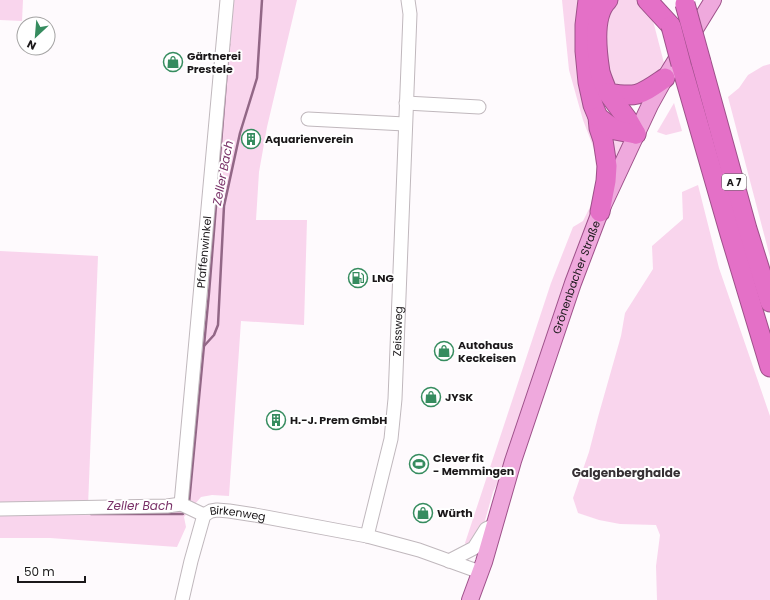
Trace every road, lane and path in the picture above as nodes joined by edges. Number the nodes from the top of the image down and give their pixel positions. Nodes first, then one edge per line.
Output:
1 (227, 0) edge
2 (408, 0) edge
3 (588, 0) edge
4 (608, 0) edge
5 (647, 0) edge
6 (665, 0) edge
7 (713, 0) edge
8 (685, 1) edge
9 (671, 26) junction
10 (664, 78) junction
11 (608, 93) junction
12 (406, 103) junction
13 (479, 107) dead end
14 (598, 117) junction
15 (308, 119) dead end
16 (405, 124) junction
17 (636, 134) junction
18 (600, 212) junction
19 (770, 302) edge
20 (770, 367) edge
21 (181, 504) junction
22 (0, 509) edge
23 (204, 514) junction
24 (494, 525) junction
25 (367, 536) junction
26 (449, 561) junction
27 (480, 572) junction
28 (182, 600) edge
29 (470, 600) edge

1 - 21 street, Pfaffenwinkel
2 - 12 street, Zeissweg
3 - 14 highway
4 - 11 highway
5 - 9 highway, A 7
6 - 9 highway, A 7
7 - 10 main road, Grönenbacher Straße
8 - 19 highway, A 7, bridge
9 - 20 highway, A 7, bridge
10 - 11 highway
10 - 17 main road, Grönenbacher Straße
11 - 17 highway
12 - 13 street
12 - 16 street, Zeissweg
14 - 17 highway
14 - 18 highway
15 - 16 street
16 - 25 street, Zeissweg
17 - 18 main road, Grönenbacher Straße
18 - 24 main road, Grönenbacher Straße
21 - 22 street, Birkenweg
21 - 23 street, Birkenweg
23 - 25 street, Birkenweg
23 - 28 street
24 - 26 street
24 - 27 main road, Grönenbacher Straße
25 - 26 street, Birkenweg
26 - 27 street, Birkenweg
27 - 29 main road, Grönenbacher Straße

